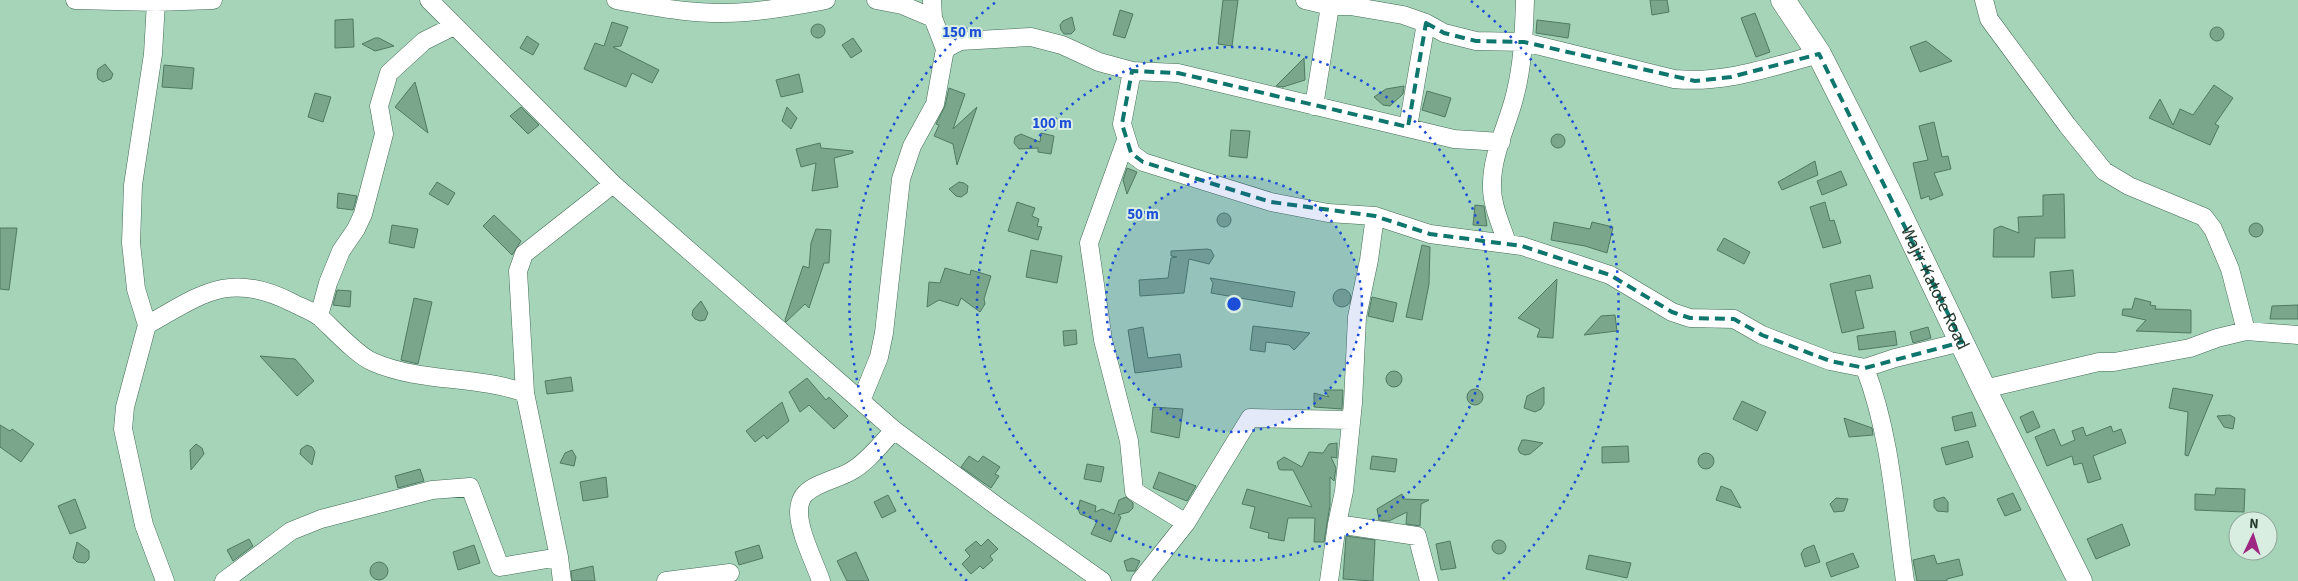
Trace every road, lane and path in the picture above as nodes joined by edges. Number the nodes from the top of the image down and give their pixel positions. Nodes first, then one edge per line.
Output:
1 (75, 0) edge
2 (212, 0) edge
3 (429, 0) edge
4 (616, 0) edge
5 (826, 0) edge
6 (876, 0) edge
7 (932, 0) edge
8 (1304, 0) edge
9 (1525, 0) edge
10 (1783, 0) edge
11 (1984, 0) edge
12 (156, 2) junction
13 (1364, 4) edge
14 (1330, 6) junction
15 (933, 18) junction
16 (1426, 23) junction
17 (454, 26) junction
18 (1524, 42) junction
19 (945, 49) junction
20 (1819, 54) junction
21 (1132, 71) junction
22 (1314, 106) junction
23 (1408, 126) junction
24 (1126, 140) junction
25 (1501, 142) junction
26 (613, 184) junction
27 (1375, 216) junction
28 (1507, 243) junction
29 (319, 316) junction
30 (147, 325) junction
31 (2246, 331) junction
32 (2298, 335) edge
33 (1962, 342) junction
34 (1866, 368) junction
35 (1984, 389) junction
36 (525, 393) junction
37 (861, 401) junction
38 (1351, 420) junction
39 (894, 430) junction
40 (1186, 523) junction
41 (1337, 524) junction
42 (559, 557) junction
43 (730, 573) dead end
44 (166, 581) edge
45 (224, 581) edge
46 (562, 581) edge
47 (666, 581) edge
48 (821, 581) edge
49 (1102, 581) edge
50 (1140, 581) edge
51 (1329, 581) edge
52 (1429, 581) edge
53 (1905, 581) edge
54 (2080, 581) edge

1 - 12 street
2 - 12 street
3 - 17 street
4 - 5 street
6 - 15 street
7 - 15 street
8 - 14 street
9 - 18 street
10 - 20 street, Wajir-Katote Road
11 - 31 street
12 - 30 street
13 - 14 street
13 - 16 street
14 - 22 street
15 - 19 street
16 - 18 street
16 - 23 street
17 - 26 street
17 - 29 street
18 - 20 street
18 - 25 street
19 - 21 street
19 - 37 street
20 - 33 street, Wajir-Katote Road
21 - 22 street
21 - 24 street
22 - 23 street
23 - 25 street
24 - 27 street
24 - 40 street
25 - 28 street
26 - 36 street
26 - 37 street
27 - 28 street
27 - 38 street
28 - 34 street
29 - 30 street
29 - 36 street
30 - 44 street
31 - 32 street
31 - 35 street
33 - 34 street
33 - 35 street, Wajir-Katote Road
34 - 53 street
35 - 54 street, Wajir-Katote Road
36 - 42 street
37 - 39 street
38 - 40 street
38 - 41 street
39 - 48 street
39 - 49 street
40 - 50 street
41 - 51 street
41 - 52 street
42 - 45 street
42 - 46 street
43 - 47 street

